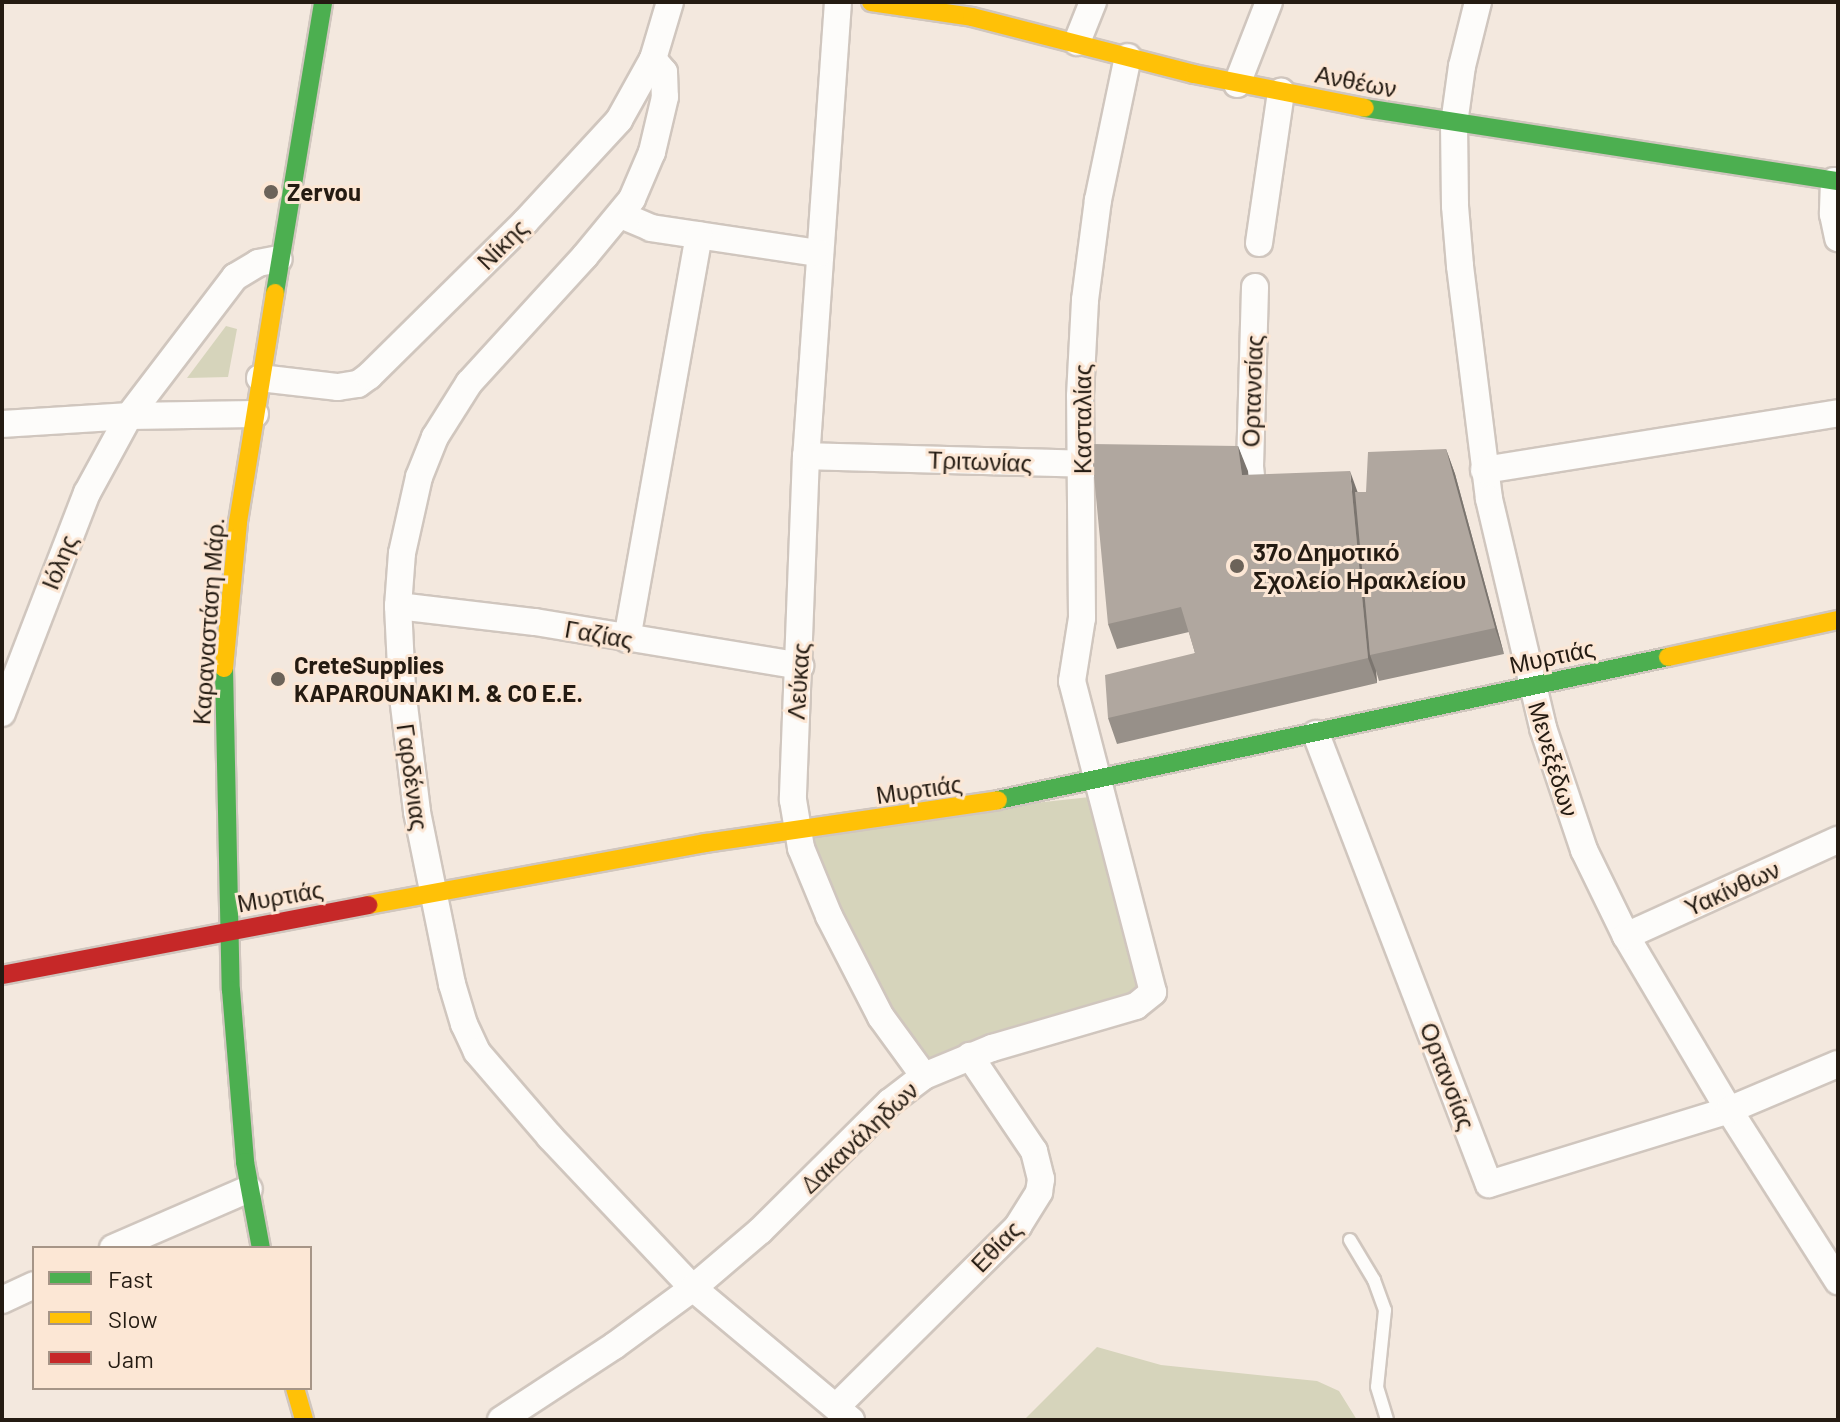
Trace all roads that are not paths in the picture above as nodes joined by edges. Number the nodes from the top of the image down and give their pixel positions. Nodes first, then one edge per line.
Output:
1 (323, 2) edge
2 (670, 2) edge
3 (838, 2) edge
4 (871, 2) edge
5 (1093, 2) edge
6 (1269, 2) edge
7 (1478, 2) edge
8 (1077, 42) junction
9 (1128, 57) junction
10 (653, 59) junction
11 (1237, 84) junction
12 (1281, 92) junction
13 (1454, 124) junction
14 (1836, 181) edge
15 (621, 215) junction
16 (699, 235) junction
17 (1838, 238) edge
18 (1259, 243) dead end
19 (819, 253) junction
20 (279, 259) junction
21 (1255, 287) dead end
22 (260, 378) junction
23 (1838, 413) edge
24 (255, 414) junction
25 (129, 416) junction
26 (2, 424) edge
27 (806, 456) junction
28 (1082, 464) junction
29 (1128, 465) edge
30 (1220, 467) edge
31 (1250, 467) junction
32 (1484, 470) junction
33 (1253, 495) edge
34 (398, 606) junction
35 (1838, 620) edge
36 (627, 639) junction
37 (800, 666) junction
38 (1532, 684) junction
39 (4, 700) edge
40 (1316, 734) junction
41 (1099, 780) junction
42 (796, 829) junction
43 (1838, 840) edge
44 (432, 892) junction
45 (229, 930) junction
46 (1626, 936) junction
47 (2, 975) edge
48 (970, 1056) junction
49 (1838, 1064) edge
50 (924, 1076) junction
51 (1729, 1110) junction
52 (249, 1189) junction
53 (1350, 1240) dead end
54 (118, 1246) edge
55 (261, 1246) edge
56 (1838, 1281) edge
57 (32, 1286) edge
58 (698, 1292) junction
59 (2, 1300) edge
60 (296, 1390) edge
61 (844, 1414) edge
62 (304, 1420) edge
63 (501, 1420) edge
64 (1387, 1420) edge

1 - 20 street, Καραναστάση Μάρ.
2 - 10 street, Νίκης
3 - 19 street, Λεύκας
4 - 8 street, Ανθέων
5 - 8 street
6 - 11 street
7 - 13 street, Μενεξέδων
8 - 9 street, Ανθέων
9 - 11 street, Ανθέων
9 - 28 street, Κασταλίας
10 - 15 street, Γαρδένιας
10 - 22 street, Νίκης
11 - 12 street, Ανθέων
12 - 13 street, Ανθέων
12 - 18 street
13 - 14 street, Ανθέων
13 - 32 street, Μενεξέδων
14 - 17 street
15 - 16 street
15 - 34 street, Γαρδένιας
16 - 19 street
16 - 36 street
19 - 27 street, Λεύκας
20 - 22 street, Καραναστάση Μάρ.
20 - 25 street, Ιόλης
21 - 31 street, Ορτανσίας
22 - 24 street, Καραναστάση Μάρ.
23 - 32 street
24 - 25 street
24 - 45 street, Καραναστάση Μάρ.
25 - 26 street
25 - 39 street, Ιόλης
27 - 28 street, Τριτωνίας
27 - 37 street, Λεύκας
28 - 29 street, Τριτωνίας
28 - 41 street, Κασταλίας
30 - 31 street
31 - 33 street, Ορτανσίας
32 - 38 street, Μενεξέδων
34 - 36 street, Γαζίας
34 - 44 street, Γαρδένιας
35 - 38 street, Μυρτιάς
36 - 37 street, Γαζίας
37 - 42 street, Λεύκας
38 - 40 street, Μυρτιάς
38 - 46 street, Μενεξέδων
40 - 41 street, Μυρτιάς
40 - 51 street, Ορτανσίας
41 - 42 street, Μυρτιάς
41 - 48 street, Δακανάληδων
42 - 44 street, Μυρτιάς
42 - 50 street, Λεύκας
43 - 46 street, Υακίνθων
44 - 45 street, Μυρτιάς
44 - 58 street, Γαρδένιας
45 - 47 street, Μυρτιάς
45 - 52 street, Καραναστάση Μάρ.
46 - 51 street, Μενεξέδων
48 - 50 street, Δακανάληδων
48 - 61 street, Εθίας
49 - 51 street
50 - 58 street, Δακανάληδων
51 - 56 street, Μενεξέδων
52 - 54 street
52 - 55 street, Καραναστάση Μάρ.
53 - 64 lane
57 - 59 street
58 - 61 street, Γαρδένιας
58 - 63 street, Δακανάληδων
60 - 62 street

